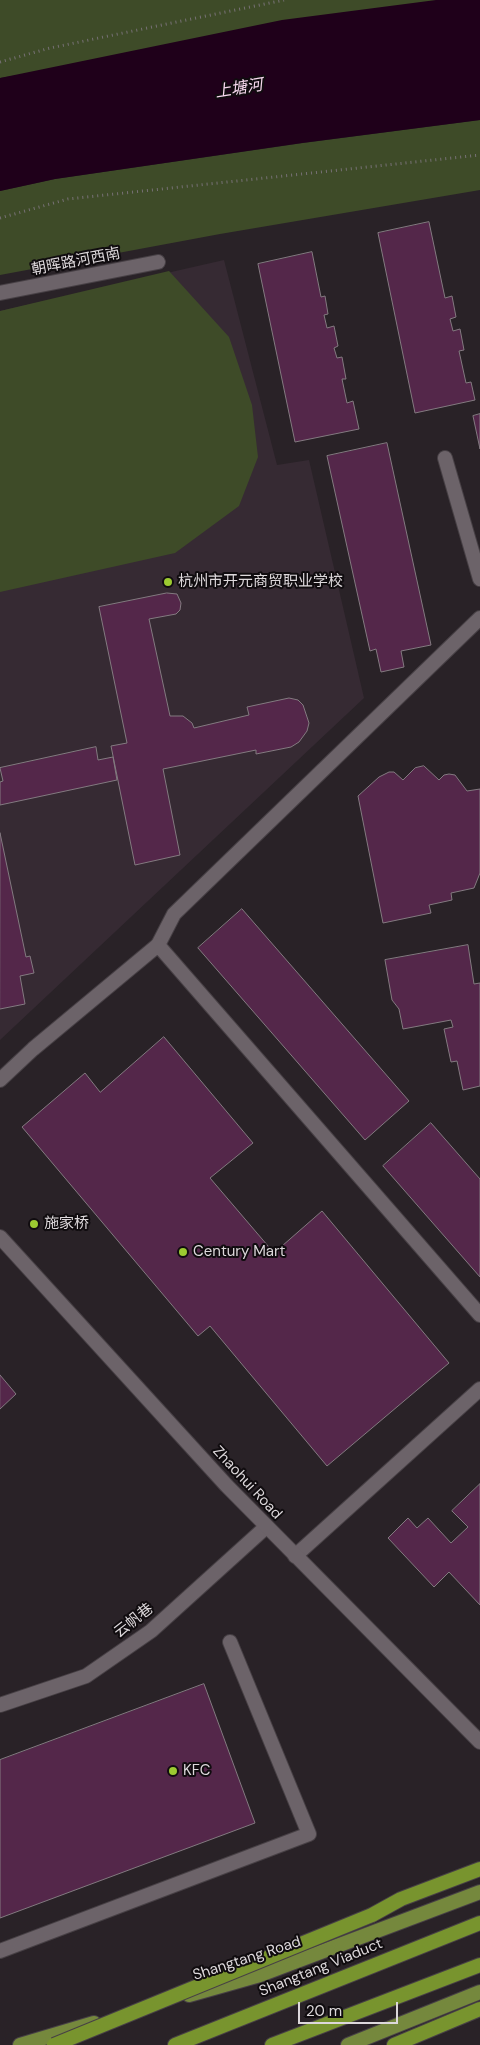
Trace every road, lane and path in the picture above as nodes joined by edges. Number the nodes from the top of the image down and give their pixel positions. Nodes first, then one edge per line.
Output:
1 (284, 0) edge
2 (0, 62) edge
3 (480, 155) edge
4 (0, 218) edge
5 (158, 262) dead end
6 (0, 294) edge
7 (444, 458) dead end
8 (480, 579) edge
9 (480, 618) edge
10 (158, 945) junction
11 (0, 1080) edge
12 (0, 1236) edge
13 (480, 1315) edge
14 (480, 1389) edge
15 (266, 1527) junction
16 (295, 1556) junction
17 (230, 1642) dead end
18 (0, 1705) edge
19 (480, 1742) edge
20 (480, 1868) edge
21 (480, 1892) edge
22 (480, 1923) edge
23 (0, 1951) edge
24 (480, 1965) edge
25 (480, 1992) edge
26 (480, 2009) edge
27 (20, 2045) edge
28 (54, 2045) edge
29 (175, 2045) edge
30 (272, 2045) edge
31 (348, 2045) edge
32 (394, 2045) edge

1 - 2 path
3 - 4 path
5 - 6 street, 朝晖路河西南
7 - 8 street
9 - 10 street
10 - 11 street
10 - 13 street
12 - 15 street, Zhaohui Road
14 - 16 street
15 - 16 street, Zhaohui Road
15 - 18 street, 云帆巷
16 - 19 street, Zhaohui Road
17 - 23 street
20 - 28 highway, bridge
21 - 27 main road, Shangtang Road
22 - 29 highway, Shangtang Viaduct
24 - 30 highway
25 - 31 main road
26 - 32 highway

